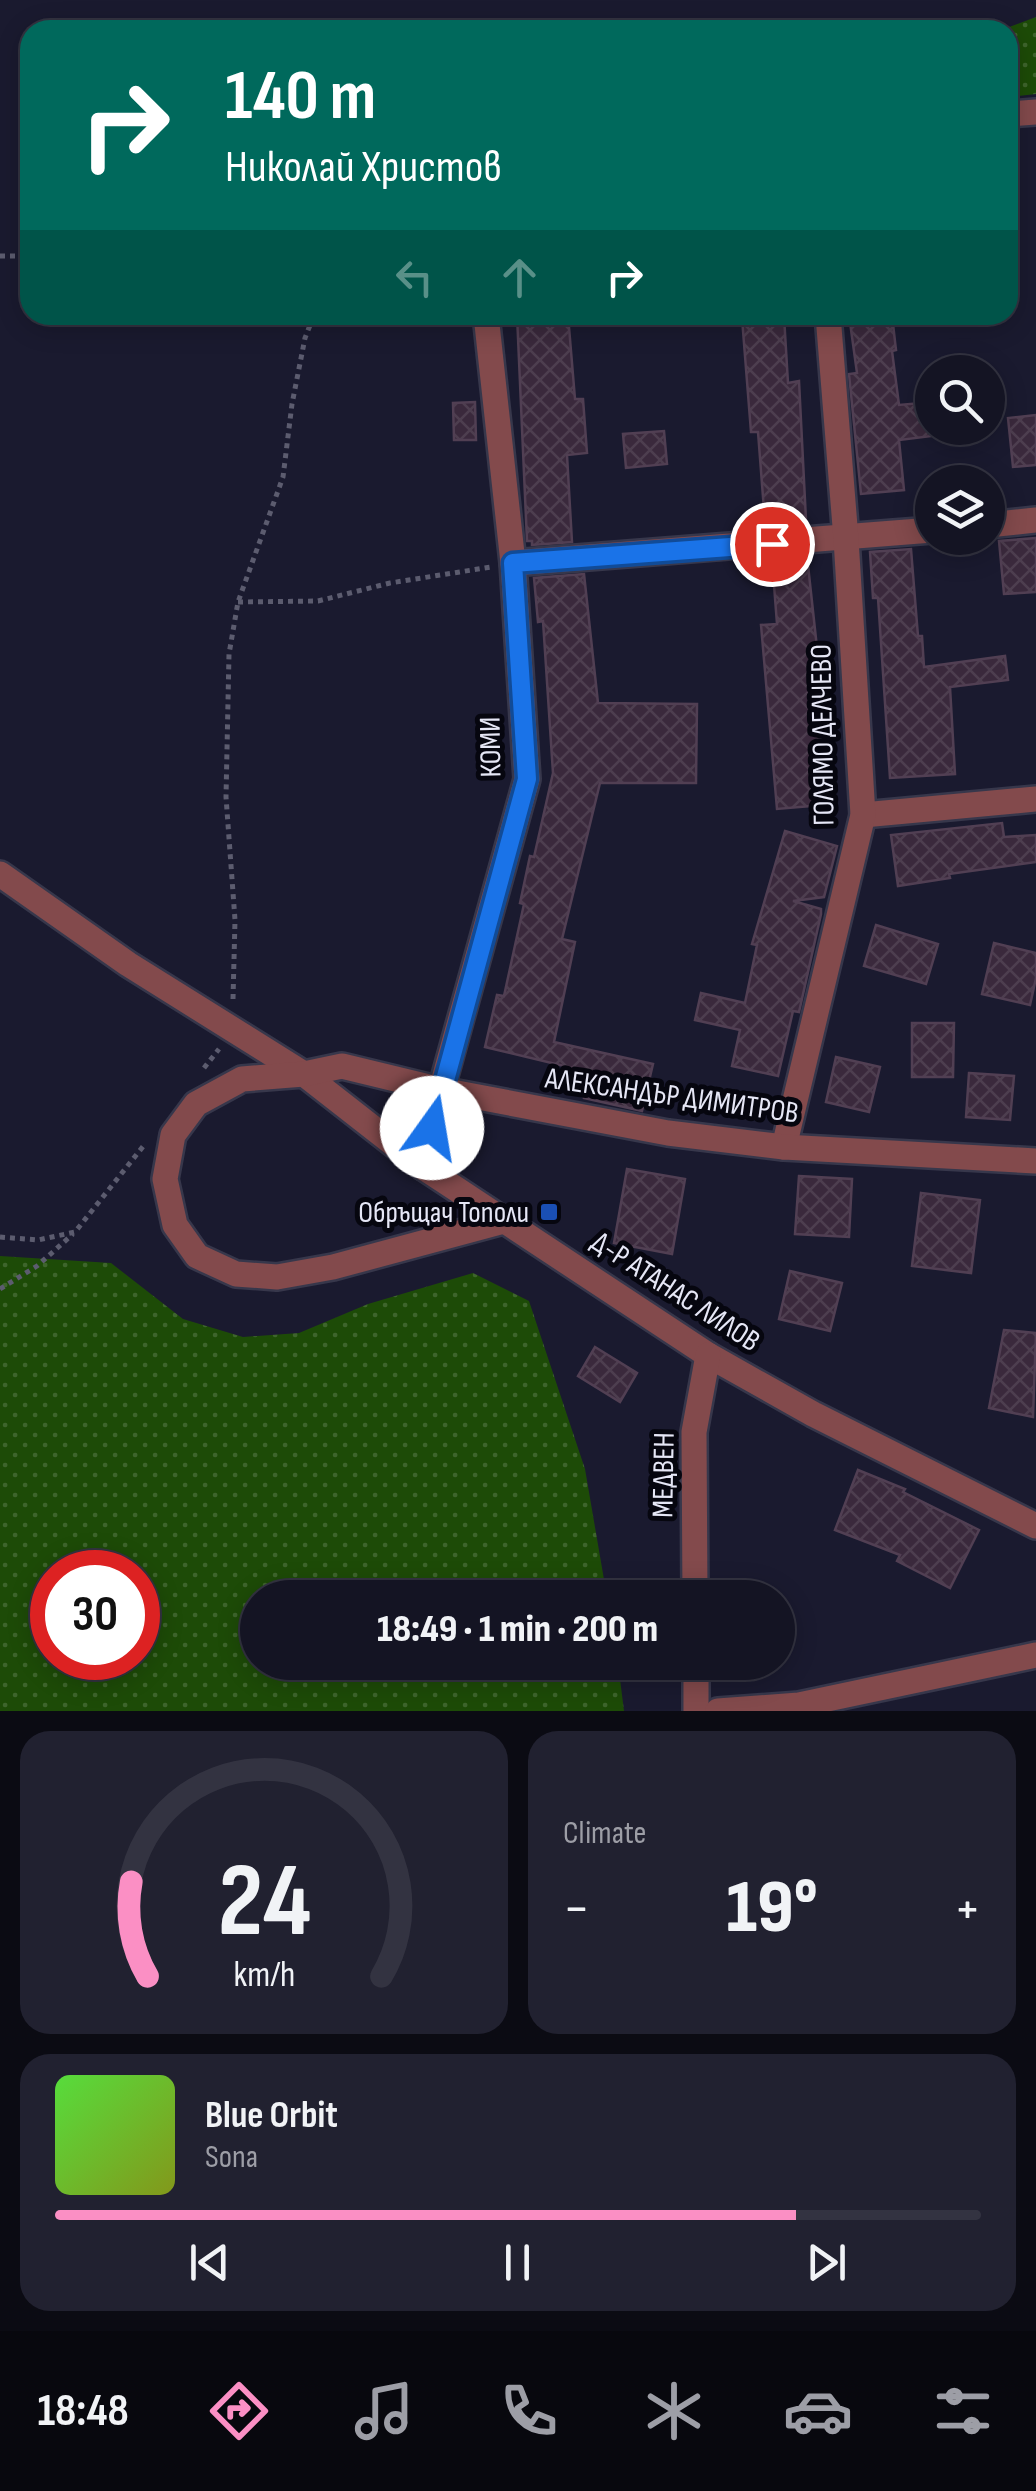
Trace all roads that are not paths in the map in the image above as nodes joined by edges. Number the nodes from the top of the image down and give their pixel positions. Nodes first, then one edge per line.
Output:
1 (487, 325) edge
2 (829, 325) edge
3 (1036, 520) edge
4 (1005, 523) edge
5 (915, 532) edge
6 (846, 538) junction
7 (513, 563) junction
8 (1036, 799) edge
9 (863, 815) junction
10 (0, 874) edge
11 (304, 1074) junction
12 (441, 1090) junction
13 (784, 1147) junction
14 (1036, 1161) edge
15 (423, 1166) junction
16 (508, 1220) junction
17 (708, 1355) junction
18 (1036, 1526) edge
19 (695, 1580) edge
20 (1036, 1656) edge
21 (696, 1680) edge
22 (696, 1711) edge
23 (718, 1711) edge

1 - 7 street, КОМИ
2 - 6 street, ГОЛЯМО ДЕЛЧЕВО
3 - 4 street
5 - 6 street
6 - 7 street
6 - 9 street, ГОЛЯМО ДЕЛЧЕВО
7 - 12 street, КОМИ
8 - 9 street
9 - 13 street, ГОЛЯМО ДЕЛЧЕВО
10 - 11 street, Д-Р АТАНАС ЛИЛОВ
11 - 12 street, АЛЕКСАНДЪР ДИМИТРОВ
11 - 15 street, Д-Р АТАНАС ЛИЛОВ
11 - 16 street, АЛЕКСАНДЪР ДИМИТРОВ
12 - 13 street, АЛЕКСАНДЪР ДИМИТРОВ
12 - 15 street, КОМИ
13 - 14 street, АЛЕКСАНДЪР ДИМИТРОВ
15 - 16 street, Д-Р АТАНАС ЛИЛОВ
16 - 17 street, Д-Р АТАНАС ЛИЛОВ
17 - 18 street, Д-Р АТАНАС ЛИЛОВ
17 - 19 street, МЕДВЕН
20 - 23 street
21 - 22 street

